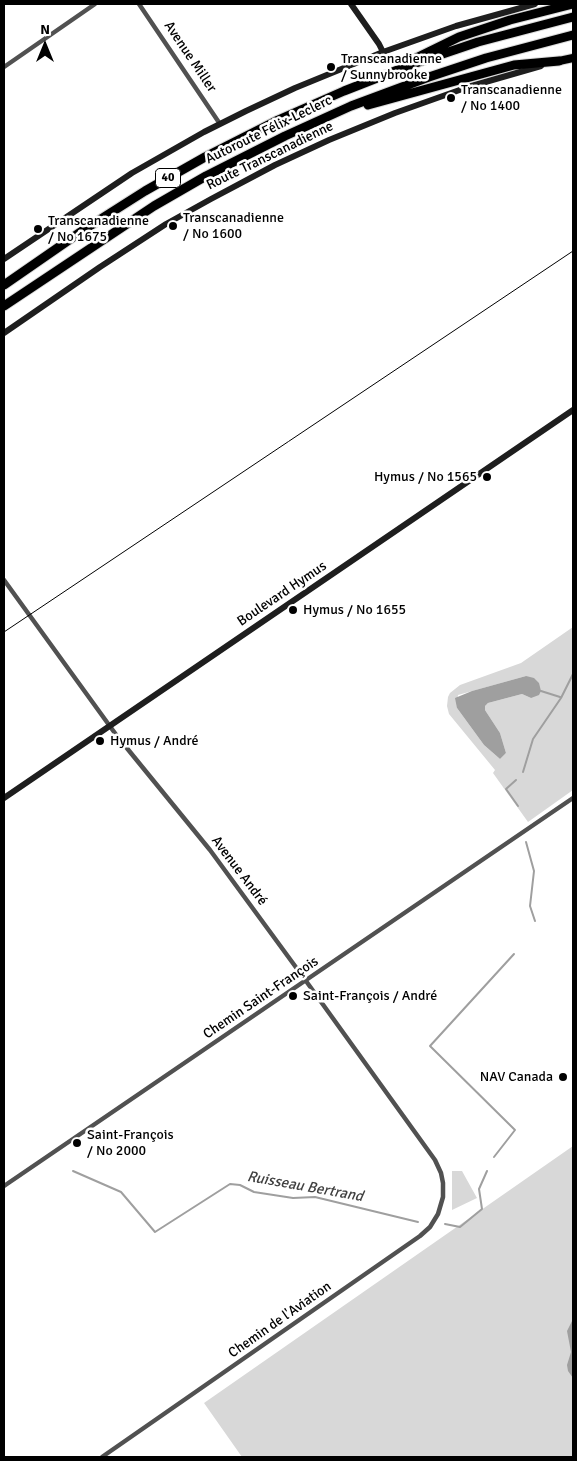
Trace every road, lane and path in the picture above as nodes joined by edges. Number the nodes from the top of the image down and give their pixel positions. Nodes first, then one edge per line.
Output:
1 (96, 4) edge
2 (139, 4) edge
3 (351, 4) edge
4 (535, 4) edge
5 (573, 4) edge
6 (573, 17) edge
7 (573, 35) edge
8 (382, 52) junction
9 (573, 58) edge
10 (559, 61) junction
11 (4, 67) edge
12 (371, 80) junction
13 (332, 114) junction
14 (220, 124) junction
15 (4, 258) edge
16 (4, 285) edge
17 (4, 306) edge
18 (4, 333) edge
19 (573, 410) edge
20 (4, 580) edge
21 (110, 726) junction
22 (4, 798) edge
23 (573, 798) edge
24 (306, 981) junction
25 (443, 1183) joint
26 (4, 1186) edge
27 (102, 1457) edge

1 - 11 street
2 - 14 street, Avenue Miller
3 - 8 main road
4 - 8 main road
5 - 12 highway
6 - 12 highway, Autoroute Félix-Leclerc / 40
7 - 13 highway, Autoroute Félix-Leclerc / 40
8 - 14 main road
9 - 10 main road, Route Transcanadienne
10 - 13 highway
10 - 18 main road, Route Transcanadienne
12 - 16 highway, Autoroute Félix-Leclerc / 40
13 - 17 highway, Autoroute Félix-Leclerc / 40
14 - 15 main road
19 - 21 main road, Boulevard Hymus
20 - 21 street, Avenue André
21 - 22 main road, Boulevard Hymus
21 - 24 street, Avenue André
23 - 24 street, Chemin Saint-François
24 - 25 street, Avenue André
24 - 26 street, Chemin Saint-François
25 - 27 street, Chemin de l'Aviation

